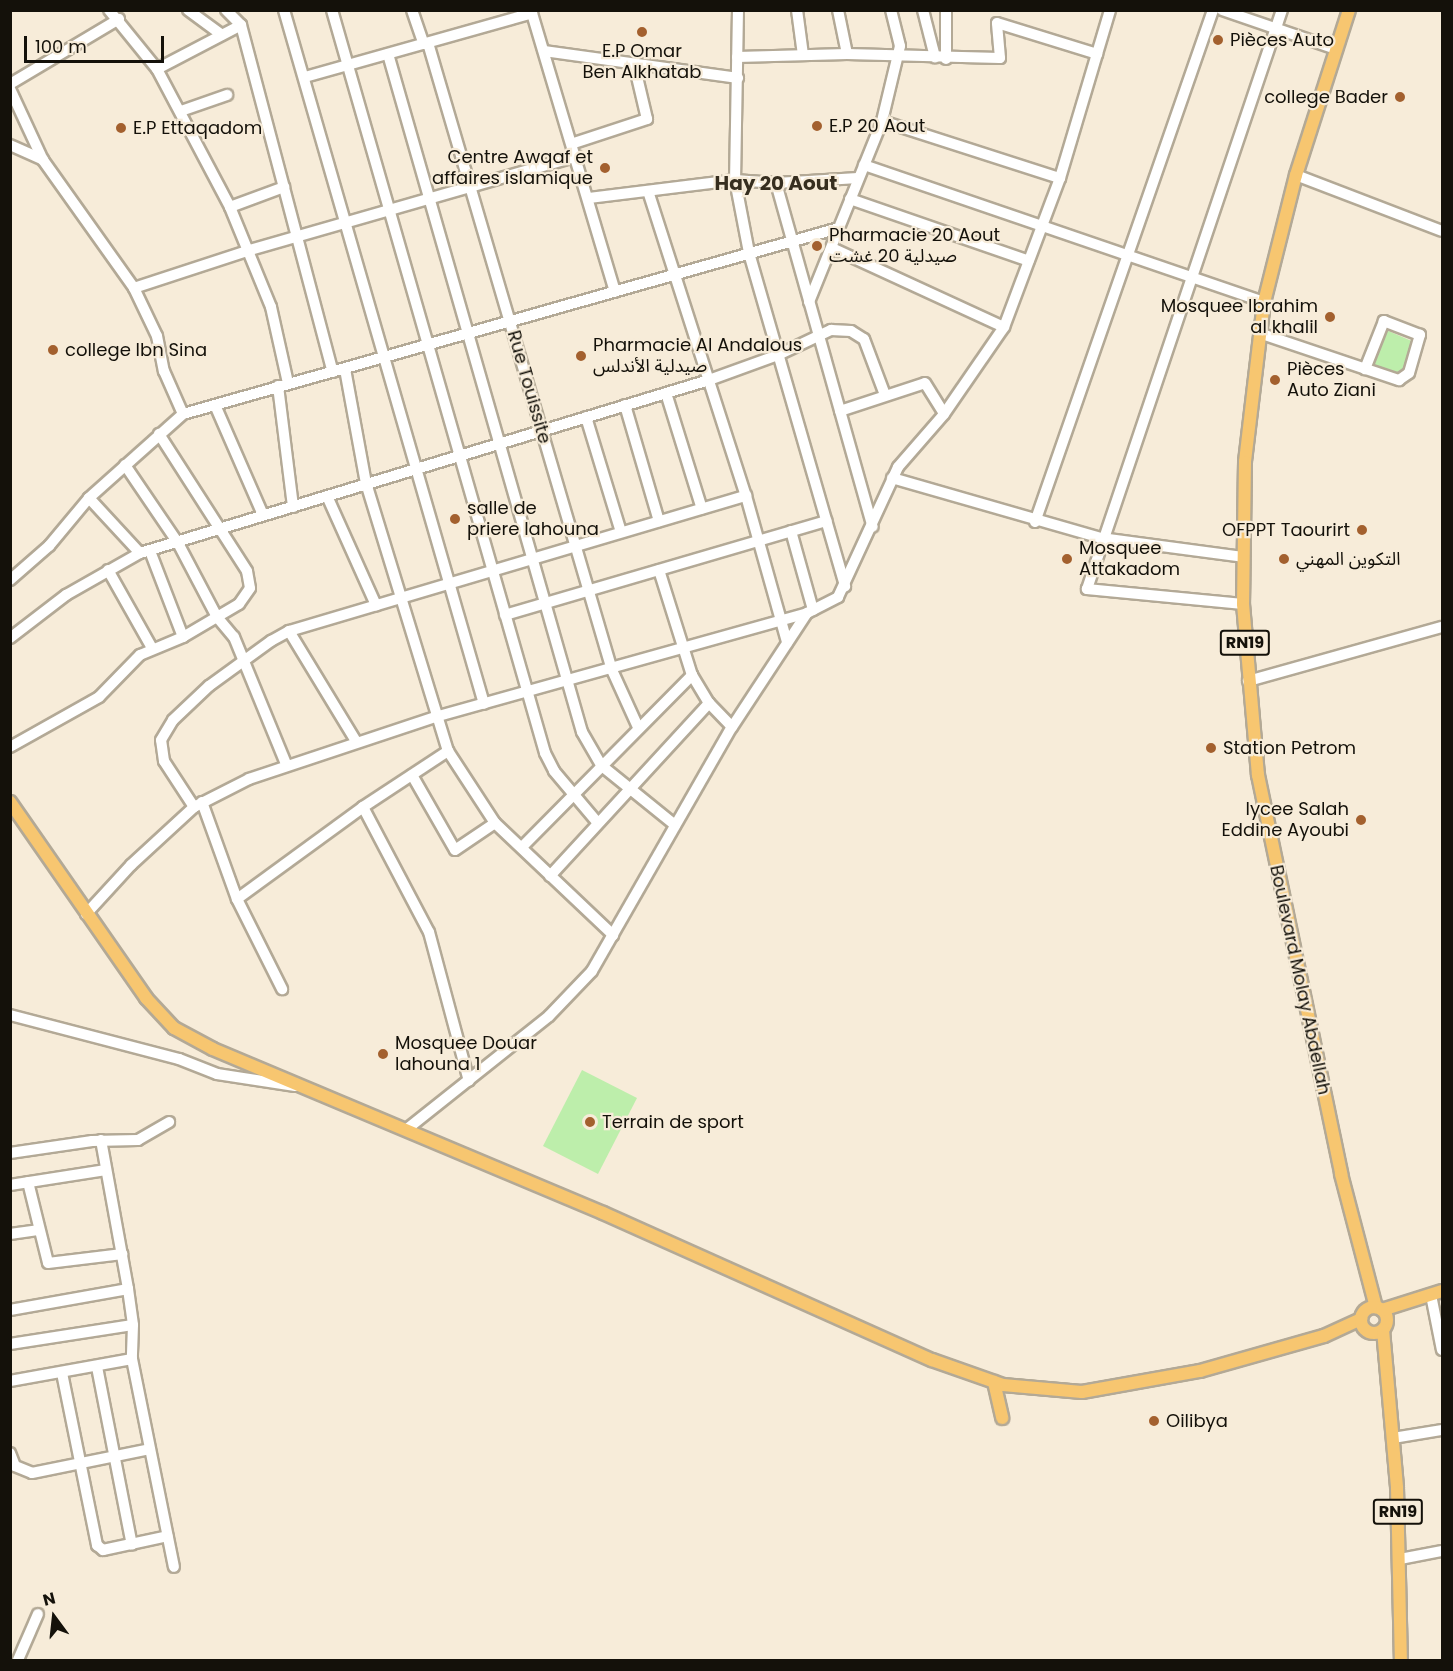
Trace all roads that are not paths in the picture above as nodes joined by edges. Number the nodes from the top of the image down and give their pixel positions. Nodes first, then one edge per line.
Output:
1 (110, 10) edge
2 (188, 10) edge
3 (226, 10) edge
4 (284, 10) edge
5 (332, 10) edge
6 (412, 10) edge
7 (738, 10) edge
8 (797, 10) edge
9 (838, 10) edge
10 (891, 10) edge
11 (923, 10) edge
12 (946, 10) edge
13 (1110, 10) edge
14 (1213, 10) edge
15 (1222, 10) edge
16 (1282, 10) edge
17 (1349, 10) edge
18 (532, 11) edge
19 (119, 19) junction
20 (241, 25) junction
21 (1276, 28) junction
22 (222, 35) junction
23 (426, 43) junction
24 (1336, 49) junction
25 (544, 51) junction
26 (388, 54) junction
27 (848, 54) junction
28 (1097, 54) junction
29 (803, 55) junction
30 (899, 56) junction
31 (737, 57) junction
32 (940, 58) junction
33 (633, 64) junction
34 (347, 65) junction
35 (157, 69) junction
36 (305, 76) junction
37 (738, 78) junction
38 (10, 84) edge
39 (12, 95) edge
40 (227, 95) dead end
41 (181, 111) junction
42 (882, 121) junction
43 (574, 143) junction
44 (10, 145) edge
45 (577, 156) junction
46 (43, 160) junction
47 (864, 165) junction
48 (1296, 175) junction
49 (858, 178) junction
50 (1060, 178) junction
51 (735, 180) junction
52 (776, 183) junction
53 (284, 187) junction
54 (472, 188) junction
55 (648, 191) junction
56 (589, 198) junction
57 (850, 199) junction
58 (427, 201) junction
59 (230, 207) junction
60 (387, 212) junction
61 (344, 224) junction
62 (1043, 225) junction
63 (839, 228) junction
64 (1443, 231) edge
65 (296, 237) junction
66 (791, 240) junction
67 (832, 248) junction
68 (250, 250) junction
69 (748, 253) junction
70 (1128, 255) junction
71 (1029, 261) junction
72 (675, 275) junction
73 (1191, 276) junction
74 (134, 288) junction
75 (615, 292) junction
76 (809, 302) junction
77 (1264, 302) junction
78 (510, 323) junction
79 (1004, 327) junction
80 (1259, 333) junction
81 (818, 335) junction
82 (466, 336) junction
83 (426, 348) junction
84 (778, 355) junction
85 (385, 358) junction
86 (345, 369) junction
87 (1365, 369) junction
88 (333, 372) junction
89 (709, 380) junction
90 (283, 385) junction
91 (666, 393) junction
92 (885, 395) junction
93 (215, 405) junction
94 (625, 405) junction
95 (840, 411) junction
96 (183, 414) junction
97 (944, 414) junction
98 (586, 417) junction
99 (542, 432) junction
100 (159, 434) junction
101 (498, 445) junction
102 (459, 457) junction
103 (125, 465) junction
104 (416, 469) junction
105 (892, 478) junction
106 (366, 483) junction
107 (327, 496) junction
108 (746, 496) junction
109 (89, 498) junction
110 (293, 507) junction
111 (702, 509) junction
112 (263, 515) junction
113 (827, 520) junction
114 (659, 521) junction
115 (1035, 522) junction
116 (873, 527) junction
117 (221, 528) junction
118 (791, 531) junction
119 (621, 532) junction
120 (1101, 538) junction
121 (759, 541) junction
122 (178, 543) junction
123 (575, 546) junction
124 (145, 552) junction
125 (1243, 556) junction
126 (532, 560) junction
127 (108, 570) junction
128 (659, 570) junction
129 (492, 571) junction
130 (10, 580) edge
131 (450, 583) junction
132 (845, 586) junction
133 (588, 589) junction
134 (401, 598) junction
135 (544, 603) junction
136 (1244, 604) junction
137 (376, 605) junction
138 (810, 612) junction
139 (505, 615) junction
140 (217, 617) junction
141 (780, 621) junction
142 (1443, 627) edge
143 (289, 632) junction
144 (183, 637) junction
145 (10, 638) edge
146 (787, 642) junction
147 (152, 648) junction
148 (683, 649) junction
149 (245, 660) junction
150 (612, 670) junction
151 (692, 675) junction
152 (566, 681) junction
153 (1248, 681) junction
154 (527, 692) junction
155 (709, 703) junction
156 (484, 704) junction
157 (435, 717) junction
158 (732, 727) junction
159 (638, 728) junction
160 (356, 741) junction
161 (10, 747) edge
162 (448, 752) junction
163 (287, 766) junction
164 (603, 766) junction
165 (412, 775) junction
166 (627, 788) junction
167 (573, 795) junction
168 (10, 802) edge
169 (198, 805) junction
170 (363, 807) junction
171 (597, 822) junction
172 (495, 823) junction
173 (675, 825) junction
174 (522, 847) junction
175 (550, 876) junction
176 (237, 899) junction
177 (86, 914) junction
178 (613, 936) junction
179 (282, 989) dead end
180 (10, 1015) edge
181 (469, 1081) junction
182 (309, 1088) junction
183 (169, 1122) dead end
184 (407, 1129) junction
185 (101, 1140) junction
186 (10, 1153) edge
187 (106, 1170) junction
188 (28, 1182) junction
189 (10, 1185) edge
190 (38, 1230) junction
191 (10, 1234) edge
192 (122, 1254) junction
193 (128, 1289) junction
194 (1437, 1293) edge
195 (10, 1310) edge
196 (1373, 1319) junction
197 (134, 1324) junction
198 (10, 1344) edge
199 (1443, 1350) edge
200 (132, 1359) junction
201 (97, 1367) junction
202 (62, 1373) junction
203 (10, 1382) edge
204 (994, 1382) junction
205 (1002, 1418) dead end
206 (1443, 1430) edge
207 (1393, 1438) junction
208 (150, 1449) junction
209 (10, 1454) edge
210 (115, 1456) junction
211 (79, 1464) junction
212 (168, 1536) junction
213 (132, 1545) junction
214 (1443, 1551) edge
215 (1400, 1558) junction
216 (174, 1567) dead end
217 (38, 1614) dead end
218 (18, 1660) edge
219 (1401, 1660) edge

1 - 19 street
2 - 22 street
3 - 20 street
4 - 36 street
5 - 34 street
6 - 23 street, Rue Touissite
7 - 31 street
8 - 29 street
9 - 27 street
10 - 30 street
11 - 32 street
12 - 32 street
13 - 28 street
14 - 70 street
15 - 21 street
16 - 21 street
17 - 24 main road, Boulevard Molay Abdellah / RN19
18 - 23 street
18 - 25 street
19 - 35 street
19 - 38 street
20 - 22 street
20 - 53 street
21 - 24 street
21 - 73 street
22 - 35 street
23 - 26 street
23 - 54 street, Rue Touissite
24 - 48 main road, Boulevard Molay Abdellah / RN19
25 - 33 street
25 - 43 street
26 - 34 street
26 - 58 street
27 - 29 street
27 - 30 street
28 - 32 street
28 - 50 street
29 - 31 street
30 - 32 street
30 - 42 street
31 - 37 street
33 - 37 street
33 - 43 street
34 - 36 street
34 - 60 street
35 - 41 street
36 - 61 street
37 - 51 street
39 - 46 street
40 - 41 street
41 - 59 street
42 - 47 street
42 - 50 street
43 - 45 street
44 - 46 street
45 - 54 street
45 - 56 street
46 - 74 street
47 - 49 street
47 - 62 street
48 - 64 street
48 - 77 main road, Boulevard Molay Abdellah / RN19
49 - 52 street
49 - 57 street
50 - 62 street
51 - 52 street
51 - 55 street
51 - 69 street
52 - 66 street
53 - 59 street
53 - 65 street
54 - 58 street
54 - 78 street, Rue Touissite
55 - 56 street
55 - 72 street
56 - 75 street
57 - 63 street
57 - 71 street
58 - 60 street
58 - 82 street
59 - 68 street
60 - 61 street
60 - 83 street
61 - 65 street
61 - 85 street
62 - 70 street
62 - 71 street
63 - 66 street
63 - 67 street
65 - 68 street
65 - 88 street
66 - 69 street
66 - 76 street
67 - 76 street
67 - 79 street
68 - 74 street
68 - 90 street
69 - 72 street
69 - 84 street
70 - 73 street
70 - 115 street
71 - 79 street
72 - 75 street
72 - 89 street
73 - 77 street
73 - 120 street
74 - 96 street
75 - 78 street
76 - 81 street
77 - 80 main road, Boulevard Molay Abdellah / RN19
78 - 82 street
78 - 99 street, Rue Touissite
79 - 97 street
80 - 87 street
80 - 125 main road, Boulevard Molay Abdellah / RN19
81 - 84 street
81 - 92 street
81 - 95 street
82 - 83 street
82 - 101 street
83 - 85 street
83 - 102 street
84 - 89 street
84 - 113 street
85 - 86 street
85 - 104 street
86 - 88 street
86 - 106 street
87 - 87 street
88 - 90 street
89 - 91 street
89 - 108 street
90 - 93 street
90 - 110 street
91 - 94 street
91 - 111 street
92 - 95 street
92 - 97 street
93 - 96 street
93 - 112 street
94 - 98 street
94 - 114 street
95 - 116 street
96 - 100 street
97 - 105 street
98 - 99 street
98 - 119 street
99 - 101 street
99 - 123 street, Rue Touissite
100 - 103 street
100 - 117 street
101 - 102 street
101 - 126 street
102 - 104 street
102 - 129 street
103 - 109 street
103 - 122 street
104 - 106 street
104 - 131 street
105 - 115 street
105 - 116 street
106 - 107 street
106 - 134 street
107 - 110 street
107 - 137 street
108 - 111 street
108 - 121 street
109 - 124 street
109 - 130 street
110 - 112 street
111 - 114 street
112 - 117 street
113 - 118 street
113 - 132 street
114 - 119 street
115 - 120 street
116 - 132 street
117 - 122 street
117 - 140 street
118 - 121 street
118 - 138 street
119 - 123 street
120 - 125 street
120 - 136 street
121 - 128 street
121 - 141 street
122 - 124 street
122 - 140 street
123 - 126 street
123 - 133 street, Rue Touissite
124 - 127 street
124 - 144 street
125 - 136 main road, Boulevard Molay Abdellah / RN19
126 - 129 street
126 - 135 street
127 - 145 street
127 - 147 street
128 - 133 street
128 - 148 street
129 - 131 street
129 - 139 street
131 - 134 street
131 - 156 street
132 - 138 street
133 - 135 street
133 - 150 street, Rue Touissite
134 - 137 street
134 - 157 street
135 - 139 street
135 - 152 street
136 - 153 main road, Boulevard Molay Abdellah / RN19
137 - 143 street
138 - 141 street
138 - 146 street
139 - 154 street
140 - 144 street
140 - 149 street
141 - 146 street
141 - 148 street
142 - 153 street
143 - 149 street
143 - 160 street
144 - 147 street
146 - 158 street
147 - 161 street
148 - 150 street
148 - 151 street
149 - 163 street
149 - 169 street
150 - 152 street
150 - 159 street, Rue Touissite
151 - 155 street
151 - 159 street
152 - 154 street
152 - 164 street
153 - 196 main road, Boulevard Molay Abdellah / RN19
154 - 156 street
154 - 167 street
155 - 158 street
155 - 166 street
156 - 157 street
157 - 160 street
157 - 162 street
158 - 173 street
159 - 164 street
160 - 163 street
162 - 165 street
162 - 172 street
163 - 169 street
164 - 166 street
164 - 167 street
165 - 170 street
165 - 172 street
166 - 171 street
166 - 173 street
167 - 171 street
167 - 174 street
168 - 177 main road
169 - 176 street
169 - 177 street
170 - 176 street
170 - 181 street
171 - 175 street
172 - 174 street
173 - 178 street
174 - 175 street
175 - 178 street
176 - 179 street
177 - 182 main road
178 - 181 street
180 - 182 street
181 - 184 street
182 - 184 main road
183 - 185 street
184 - 204 main road
185 - 186 street
185 - 187 street
187 - 188 street
187 - 192 street
188 - 189 street
188 - 190 street
190 - 191 street
190 - 192 street
192 - 193 street
193 - 195 street
193 - 197 street
194 - 196 main road
194 - 199 street
196 - 204 main road
196 - 207 main road, RN19
197 - 198 street
197 - 200 street
200 - 201 street
200 - 208 street
201 - 202 street
201 - 210 street
202 - 203 street
202 - 211 street
204 - 205 main road
206 - 207 street
207 - 215 main road, RN19
208 - 210 street
208 - 212 street
209 - 211 street
210 - 211 street
210 - 213 street
211 - 213 street
212 - 213 street
212 - 216 street
214 - 215 street
215 - 219 main road, RN19
217 - 218 street

